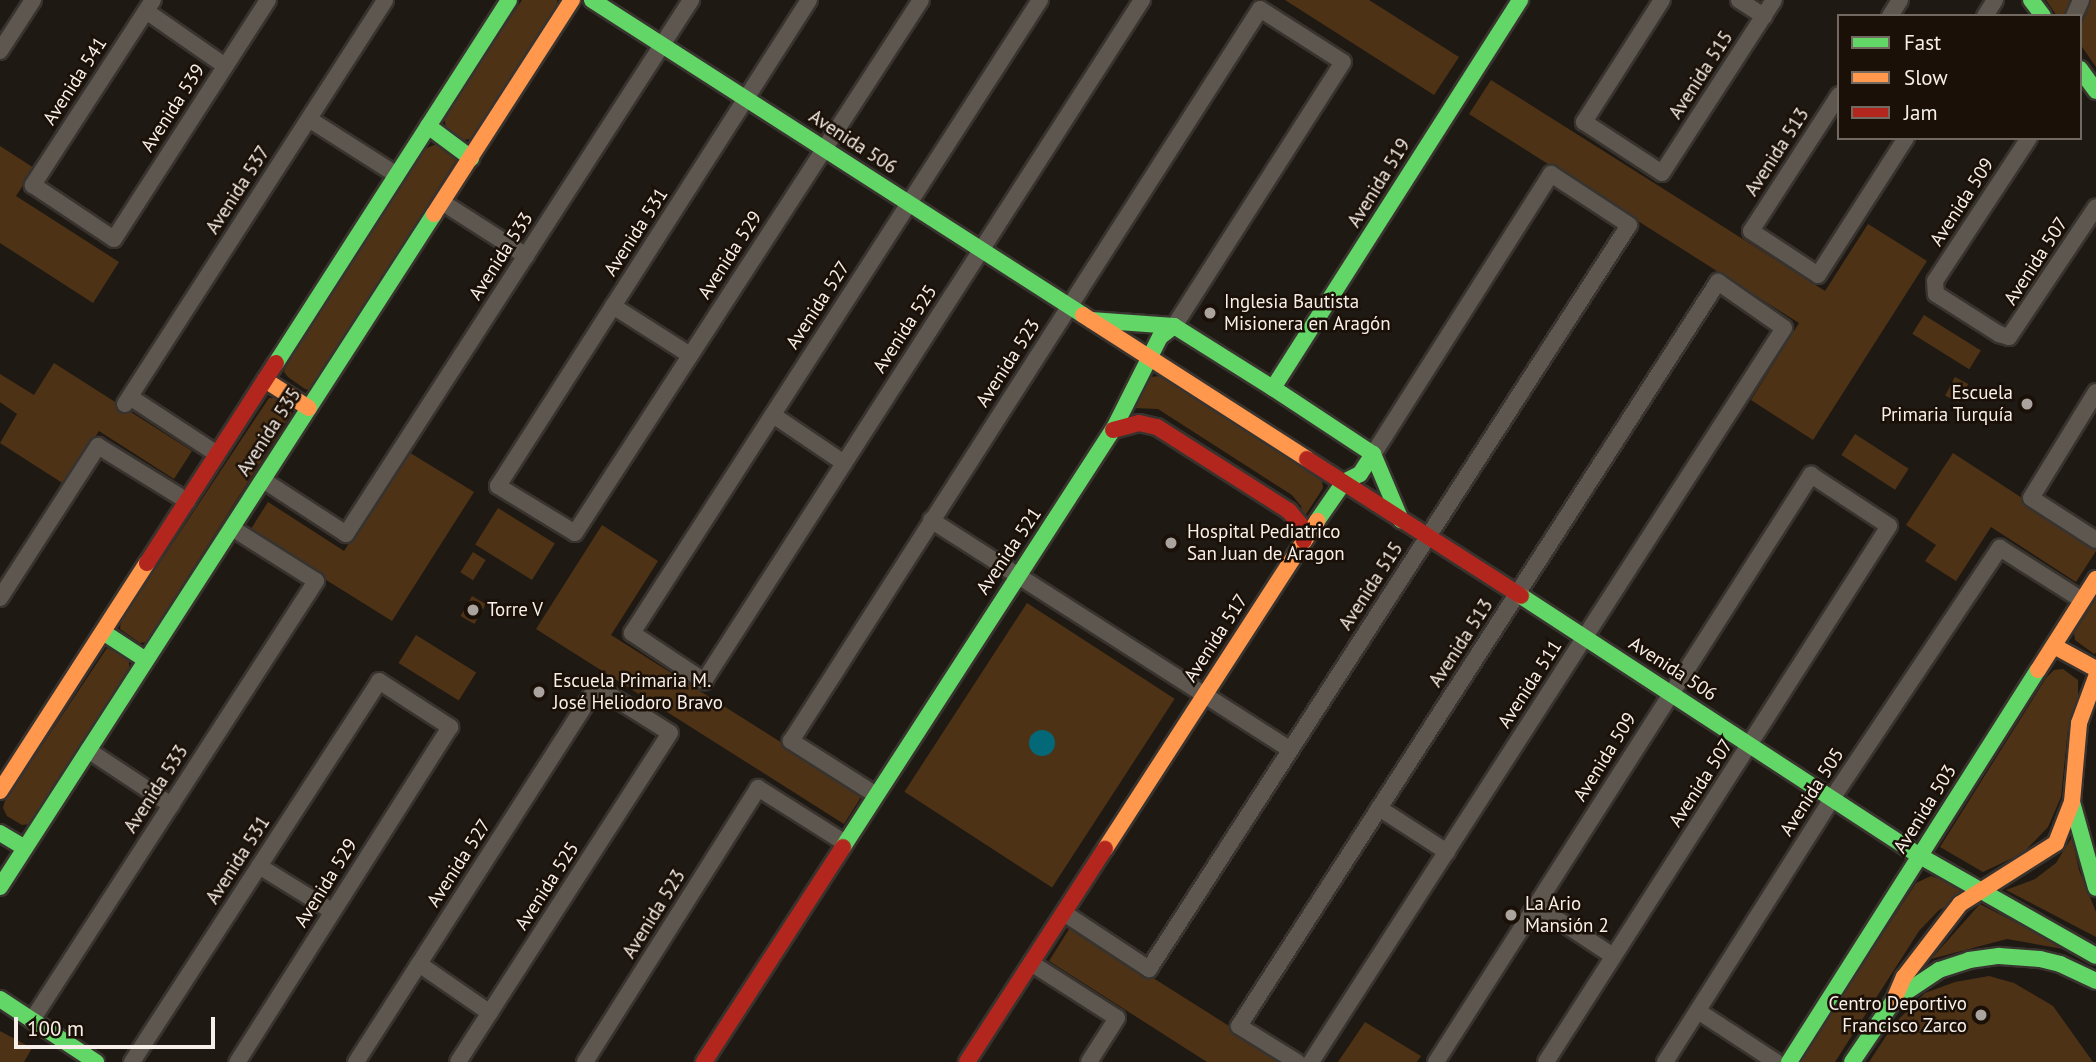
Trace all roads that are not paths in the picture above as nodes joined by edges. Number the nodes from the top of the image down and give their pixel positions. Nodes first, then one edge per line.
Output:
1 (33, 0) edge
2 (268, 0) edge
3 (386, 0) edge
4 (509, 0) edge
5 (572, 0) edge
6 (592, 0) edge
7 (691, 0) edge
8 (808, 0) edge
9 (921, 0) edge
10 (1040, 0) edge
11 (1142, 0) edge
12 (1520, 0) edge
13 (1662, 0) edge
14 (1740, 0) edge
15 (1774, 0) edge
16 (149, 5) edge
17 (1764, 16) junction
18 (662, 45) junction
19 (0, 51) edge
20 (1343, 62) joint
21 (225, 66) junction
22 (2082, 72) edge
23 (2096, 90) edge
24 (746, 97) junction
25 (1837, 98) edge
26 (309, 119) junction
27 (428, 126) junction
28 (1905, 140) edge
29 (2028, 140) edge
30 (825, 148) junction
31 (471, 158) junction
32 (397, 174) junction
33 (442, 202) junction
34 (909, 203) junction
35 (2096, 207) edge
36 (1629, 225) joint
37 (114, 239) joint
38 (981, 250) junction
39 (526, 256) junction
40 (613, 306) junction
41 (1070, 307) junction
42 (1091, 320) junction
43 (1174, 326) junction
44 (1784, 328) joint
45 (2009, 337) joint
46 (690, 355) junction
47 (1151, 360) junction
48 (265, 380) junction
49 (1273, 388) junction
50 (2096, 392) edge
51 (309, 408) junction
52 (773, 415) junction
53 (1113, 430) junction
54 (217, 454) junction
55 (1373, 454) junction
56 (844, 463) junction
57 (1811, 475) joint
58 (263, 480) junction
59 (1344, 482) junction
60 (187, 501) junction
61 (931, 520) junction
62 (1401, 520) junction
63 (232, 528) junction
64 (575, 533) joint
65 (1428, 537) junction
66 (2096, 540) edge
67 (1304, 541) junction
68 (1019, 576) junction
69 (2096, 579) edge
70 (1516, 595) junction
71 (0, 598) edge
72 (2082, 600) junction
73 (103, 632) junction
74 (1585, 638) junction
75 (2054, 646) junction
76 (146, 660) junction
77 (2096, 669) edge
78 (2096, 677) edge
79 (704, 681) joint
80 (597, 687) joint
81 (1670, 693) junction
82 (1204, 696) junction
83 (450, 727) joint
84 (1751, 744) junction
85 (88, 750) junction
86 (1290, 750) junction
87 (0, 791) edge
88 (876, 795) junction
89 (1833, 797) junction
90 (2072, 802) junction
91 (171, 806) junction
92 (1379, 808) junction
93 (0, 833) edge
94 (845, 843) junction
95 (25, 848) junction
96 (1447, 852) junction
97 (1920, 856) junction
98 (260, 866) junction
99 (0, 887) edge
100 (2096, 888) edge
101 (1979, 889) junction
102 (1536, 906) junction
103 (332, 911) junction
104 (1064, 913) junction
105 (1613, 956) junction
106 (2096, 956) edge
107 (1031, 963) junction
108 (419, 964) junction
109 (2096, 981) edge
110 (0, 999) edge
111 (1894, 1000) junction
112 (0, 1011) edge
113 (1698, 1011) junction
114 (490, 1013) junction
115 (33, 1020) junction
116 (96, 1062) edge
117 (132, 1062) edge
118 (237, 1062) edge
119 (356, 1062) edge
120 (458, 1062) edge
121 (584, 1062) edge
122 (704, 1062) edge
123 (967, 1062) edge
124 (1089, 1062) edge
125 (1297, 1062) edge
126 (1311, 1062) edge
127 (1436, 1062) edge
128 (1546, 1062) edge
129 (1665, 1062) edge
130 (1776, 1062) edge
131 (1789, 1062) edge
132 (1852, 1062) edge

1 - 19 street
2 - 21 street, Avenida 539
3 - 26 street, Avenida 537
4 - 27 street, Avenida 535
5 - 31 street, Avenida 535
6 - 18 street, Avenida 506
7 - 18 street, Avenida 533
8 - 24 street, Avenida 531
9 - 30 street, Avenida 529
10 - 34 street, Avenida 527
11 - 38 street, Avenida 525
12 - 49 street, Avenida 519
13 - 17 street, Avenida 515
14 - 17 street
15 - 17 street, Avenida 515
16 - 21 street
16 - 37 street, Avenida 541
18 - 24 street, Avenida 506
18 - 39 street, Avenida 533
20 - 41 street, Avenida 523
20 - 43 street, Avenida 521
21 - 37 street, Avenida 539
22 - 23 street
24 - 30 street, Avenida 506
24 - 40 street, Avenida 531
25 - 28 street, Avenida 513
26 - 32 street
26 - 54 street, Avenida 537
27 - 31 street
27 - 32 street, Avenida 535
29 - 45 street, Avenida 509
30 - 34 street, Avenida 506
30 - 46 street, Avenida 529
31 - 33 street, Avenida 535
32 - 48 street, Avenida 535
33 - 39 street
33 - 51 street, Avenida 535
34 - 38 street, Avenida 506
34 - 52 street, Avenida 527
35 - 45 street, Avenida 507
36 - 55 street, Avenida 517
36 - 65 street, Avenida 515
38 - 41 street, Avenida 506
38 - 56 street, Avenida 525
39 - 58 street, Avenida 533
40 - 46 street
40 - 64 street, Avenida 531
41 - 42 street, Avenida 506
41 - 61 street, Avenida 523
42 - 43 street, Avenida 506
42 - 47 street, Avenida 506
43 - 47 street, Avenida 521
43 - 49 street, Avenida 506
44 - 70 street, Avenida 513
44 - 74 street, Avenida 511
46 - 64 street, Avenida 529
47 - 53 street, Avenida 521
47 - 59 street, Avenida 506
48 - 51 street
48 - 54 street, Avenida 535
49 - 55 street, Avenida 506
50 - 66 street
51 - 58 street, Avenida 535
52 - 56 street
52 - 79 street, Avenida 527
53 - 67 street
53 - 68 street, Avenida 521
54 - 60 street, Avenida 535
55 - 59 street, Avenida 517
55 - 62 street
56 - 79 street, Avenida 525
57 - 81 street, Avenida 509
57 - 84 street, Avenida 507
58 - 63 street, Avenida 535
59 - 62 street, Avenida 506
59 - 67 street, Avenida 517
60 - 71 street
60 - 73 street, Avenida 535
61 - 68 street
61 - 88 street, Avenida 523
62 - 65 street, Avenida 506
63 - 76 street, Avenida 535
63 - 91 street, Avenida 533
65 - 70 street, Avenida 506
65 - 86 street, Avenida 515
67 - 82 street, Avenida 517
68 - 82 street
68 - 88 street, Avenida 521
69 - 72 street, Avenida 503
70 - 74 street, Avenida 506
70 - 92 street, Avenida 513
72 - 75 street, Avenida 503
72 - 89 street, Avenida 505
73 - 76 street
73 - 87 street, Avenida 535
74 - 81 street, Avenida 506
74 - 96 street, Avenida 511
75 - 77 street
75 - 97 street, Avenida 503
76 - 85 street, Avenida 535
78 - 90 street
80 - 108 street, Avenida 527
80 - 114 street, Avenida 525
81 - 84 street, Avenida 506
81 - 102 street, Avenida 509
82 - 86 street
82 - 104 street, Avenida 517
83 - 98 street, Avenida 531
83 - 103 street, Avenida 529
84 - 89 street, Avenida 506
84 - 105 street, Avenida 507
85 - 91 street
85 - 95 street, Avenida 535
86 - 104 street, Avenida 515
88 - 94 street, Avenida 521
89 - 97 street, Avenida 506
89 - 113 street, Avenida 505
90 - 100 street
90 - 101 street
91 - 115 street, Avenida 533
92 - 96 street
92 - 125 street, Avenida 513
93 - 95 street
94 - 121 street, Avenida 523
94 - 122 street, Avenida 521
95 - 99 street, Avenida 535
96 - 126 street, Avenida 511
97 - 101 street, Avenida 506
97 - 131 street, Avenida 503
98 - 103 street
98 - 117 street, Avenida 531
101 - 106 street, Avenida 506
101 - 111 street
102 - 105 street
102 - 127 street, Avenida 509
103 - 118 street, Avenida 529
104 - 107 street, Avenida 517
105 - 128 street, Avenida 507
107 - 123 street, Avenida 517
107 - 124 street
108 - 114 street
108 - 119 street, Avenida 527
109 - 111 street
110 - 115 street
111 - 132 street
112 - 115 street
113 - 129 street, Avenida 505
113 - 130 street
114 - 120 street, Avenida 525
115 - 116 street

